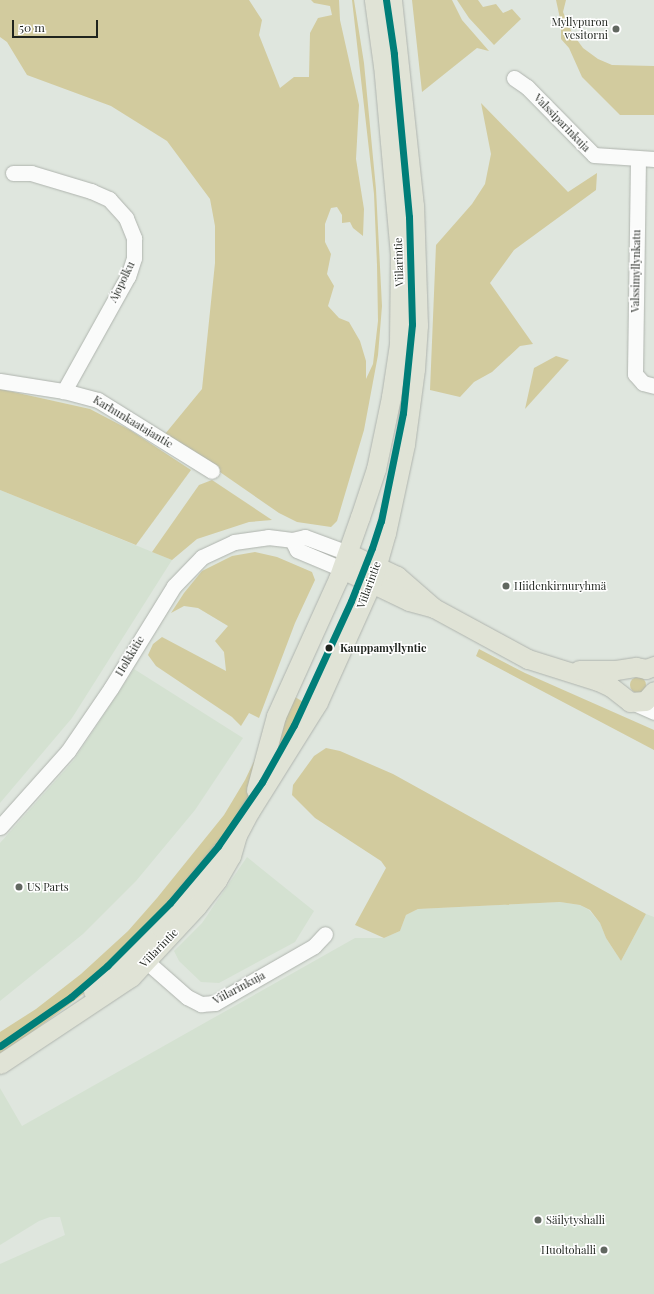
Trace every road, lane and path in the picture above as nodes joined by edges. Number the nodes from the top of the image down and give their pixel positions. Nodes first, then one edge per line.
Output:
1 (374, 0) edge
2 (392, 0) edge
3 (514, 78) dead end
4 (638, 159) junction
5 (654, 159) edge
6 (13, 173) dead end
7 (0, 380) edge
8 (654, 386) edge
9 (64, 391) junction
10 (212, 471) dead end
11 (345, 561) junction
12 (374, 575) junction
13 (570, 671) junction
14 (646, 671) edge
15 (654, 691) edge
16 (628, 699) junction
17 (654, 712) edge
18 (250, 811) junction
19 (0, 828) edge
20 (324, 934) dead end
21 (141, 957) junction
22 (0, 1064) edge

1 - 11 main road, Viilarintie
2 - 12 main road, Viilarintie
3 - 4 street, Valssiparinkuja
4 - 5 street
4 - 8 street, Valssimyllynkatu
6 - 9 street, Ajopolku
7 - 9 street, Karhunkaatajantie
9 - 10 street, Karhunkaatajantie
11 - 12 main road
11 - 18 main road, Viilarintie
11 - 19 street, Holkkitie
12 - 13 main road
12 - 18 main road, Viilarintie
13 - 14 main road
13 - 16 main road
14 - 16 street
15 - 16 main road
16 - 17 street
18 - 21 main road, Viilarintie
20 - 21 street, Viilarinkuja
21 - 22 main road, Viilarintie

